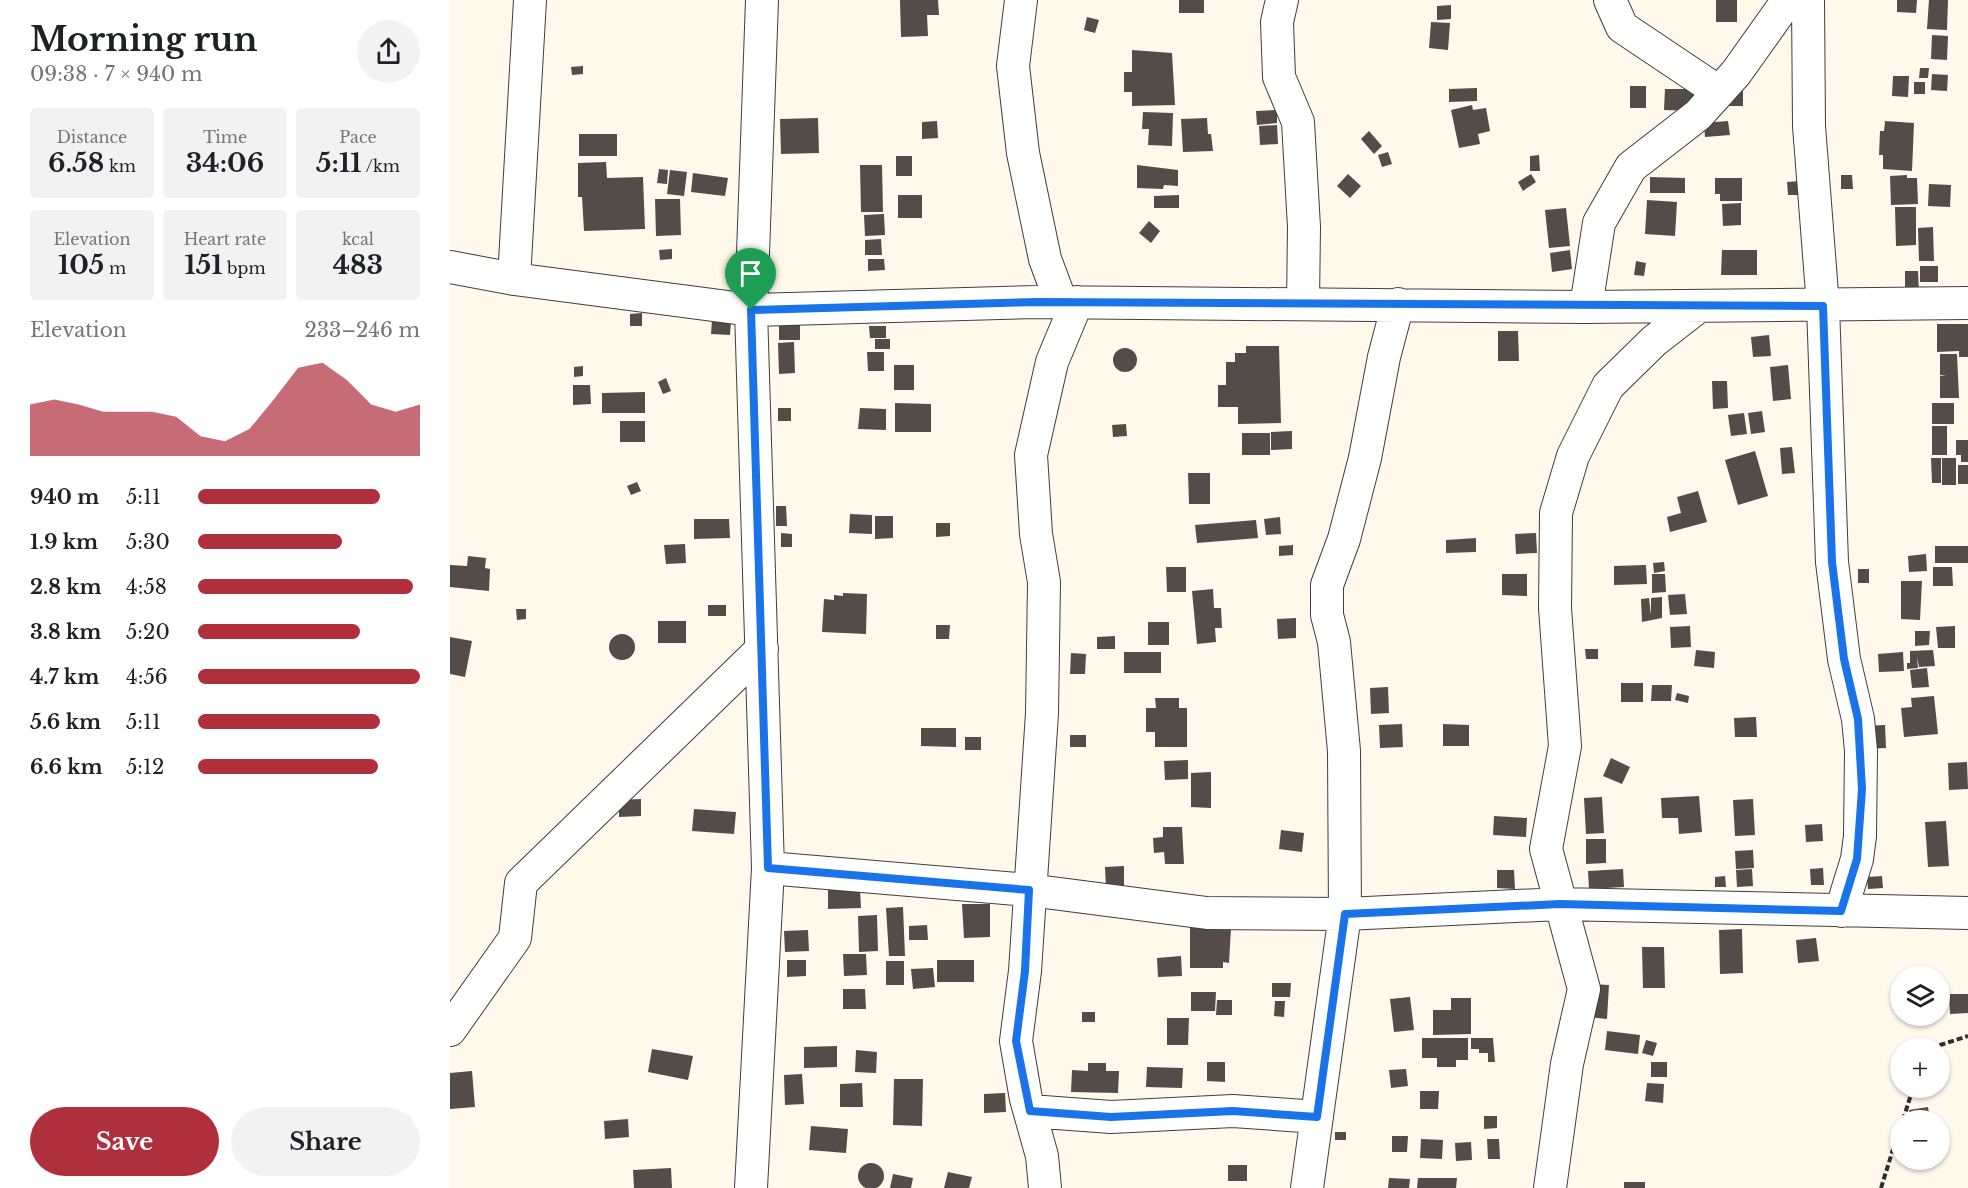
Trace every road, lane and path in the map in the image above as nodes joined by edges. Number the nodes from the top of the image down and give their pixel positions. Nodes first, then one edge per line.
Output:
1 (530, 0) edge
2 (762, 0) edge
3 (1021, 0) edge
4 (1282, 0) edge
5 (1610, 0) edge
6 (1788, 0) edge
7 (1808, 0) edge
8 (1719, 92) junction
9 (450, 267) edge
10 (514, 279) junction
11 (1069, 302) junction
12 (1303, 303) junction
13 (1968, 303) edge
14 (1398, 304) junction
15 (1699, 306) junction
16 (1823, 306) junction
17 (1586, 307) junction
18 (751, 310) junction
19 (762, 649) junction
20 (768, 868) junction
21 (1029, 890) junction
22 (1560, 904) junction
23 (1841, 911) junction
24 (1968, 913) edge
25 (1345, 914) junction
26 (450, 1030) edge
27 (1968, 1036) edge
28 (1950, 1042) edge
29 (1030, 1111) junction
30 (1317, 1117) junction
31 (1890, 1160) edge
32 (751, 1188) edge
33 (1045, 1188) edge
34 (1307, 1188) edge
35 (1550, 1188) edge
36 (1881, 1188) edge

1 - 10 street
2 - 18 street
3 - 11 street
4 - 12 street
5 - 8 street
6 - 8 street
7 - 16 street
8 - 17 street
9 - 10 street
10 - 18 street
11 - 12 street
11 - 18 street
11 - 21 street
12 - 14 street
13 - 16 street
14 - 17 street
14 - 25 street
15 - 16 street
15 - 17 street
15 - 22 street
16 - 23 street
18 - 19 street
19 - 20 street
19 - 26 street
20 - 21 street
20 - 32 street
21 - 25 street
21 - 29 street
22 - 23 street
22 - 25 street
22 - 35 street
23 - 24 street
25 - 30 street
27 - 28 path
29 - 30 street
29 - 33 street
30 - 34 street
31 - 36 path

